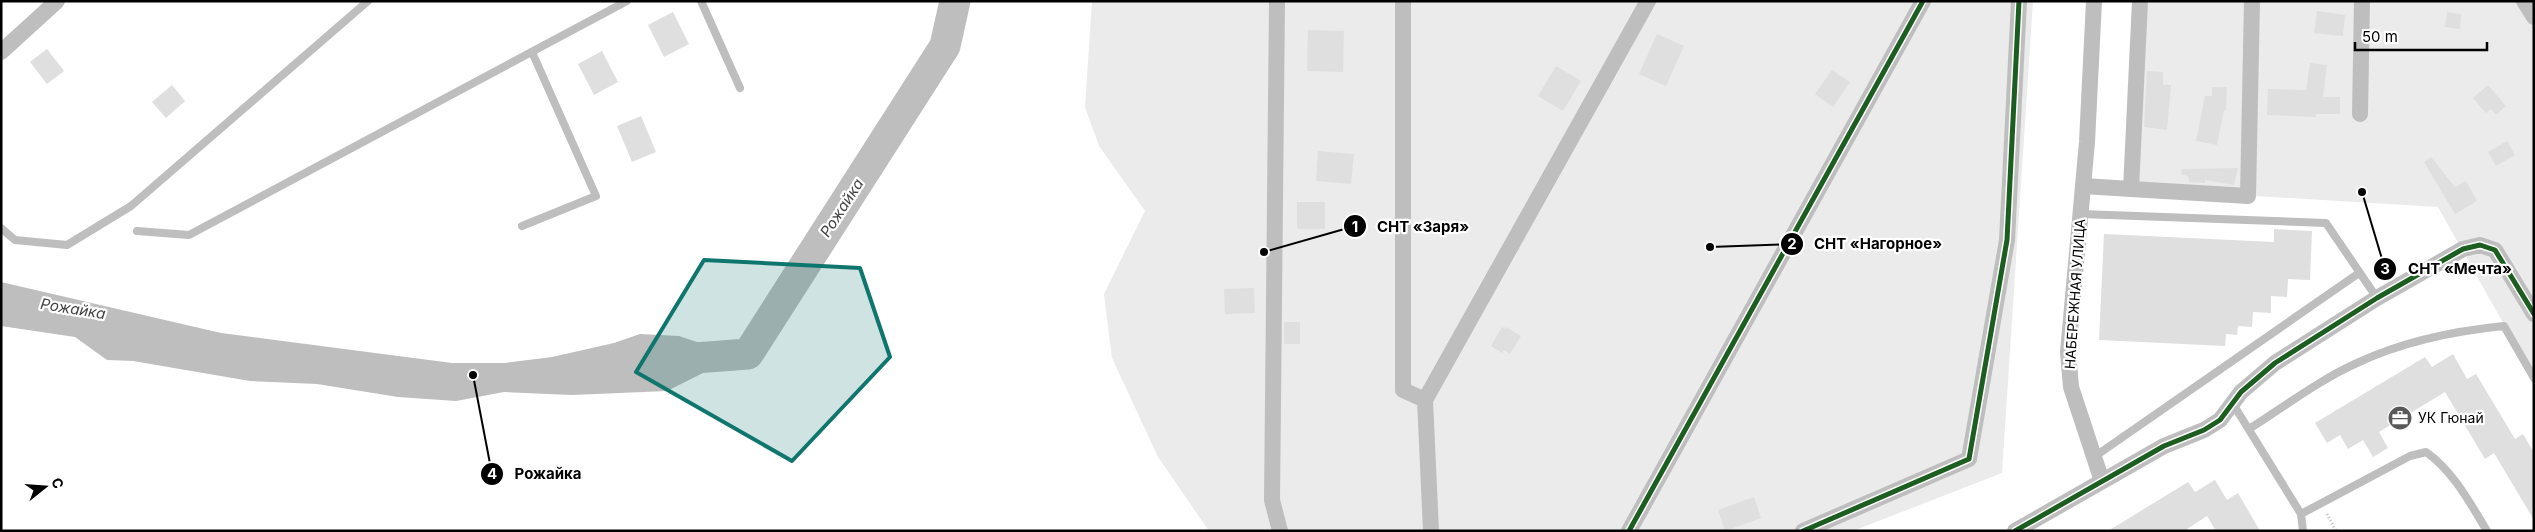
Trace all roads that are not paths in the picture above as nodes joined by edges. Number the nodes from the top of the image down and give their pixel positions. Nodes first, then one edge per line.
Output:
1 (57, 1) edge
2 (368, 1) edge
3 (627, 1) edge
4 (701, 1) edge
5 (1278, 1) edge
6 (1403, 1) edge
7 (1648, 1) edge
8 (1922, 1) edge
9 (2019, 1) edge
10 (2094, 1) edge
11 (2140, 1) edge
12 (2252, 1) edge
13 (2362, 1) edge
14 (2524, 1) edge
15 (2534, 18) edge
16 (1, 52) edge
17 (532, 52) junction
18 (740, 88) dead end
19 (2360, 114) dead end
20 (2083, 186) junction
21 (2131, 189) junction
22 (2081, 214) junction
23 (522, 226) dead end
24 (1, 228) edge
25 (137, 231) dead end
26 (2359, 273) junction
27 (2377, 298) junction
28 (2534, 314) edge
29 (2534, 378) edge
30 (1424, 400) junction
31 (2233, 404) junction
32 (2249, 429) junction
33 (2094, 456) junction
34 (2102, 481) junction
35 (2301, 514) junction
36 (2024, 528) edge
37 (1280, 531) edge
38 (1431, 531) edge
39 (1629, 531) edge
40 (1803, 531) edge
41 (2303, 531) edge
42 (2487, 531) edge

1 - 16 street
2 - 24 lane
3 - 17 lane
4 - 18 lane
5 - 37 street
6 - 30 street
7 - 30 street
8 - 39 street
9 - 40 street
10 - 20 street, НАБЕРЕЖНАЯ УЛИЦА
11 - 21 street
12 - 21 street
13 - 19 street
14 - 15 street
17 - 23 lane
17 - 25 lane
20 - 21 street
20 - 22 street, НАБЕРЕЖНАЯ УЛИЦА
22 - 26 lane
22 - 33 street, НАБЕРЕЖНАЯ УЛИЦА
26 - 27 lane
26 - 33 lane
27 - 28 street
27 - 31 street
29 - 32 lane
30 - 38 street
31 - 32 lane
31 - 34 street
32 - 35 lane
33 - 34 street, НАБЕРЕЖНАЯ УЛИЦА
34 - 36 street
35 - 41 lane
35 - 42 lane

